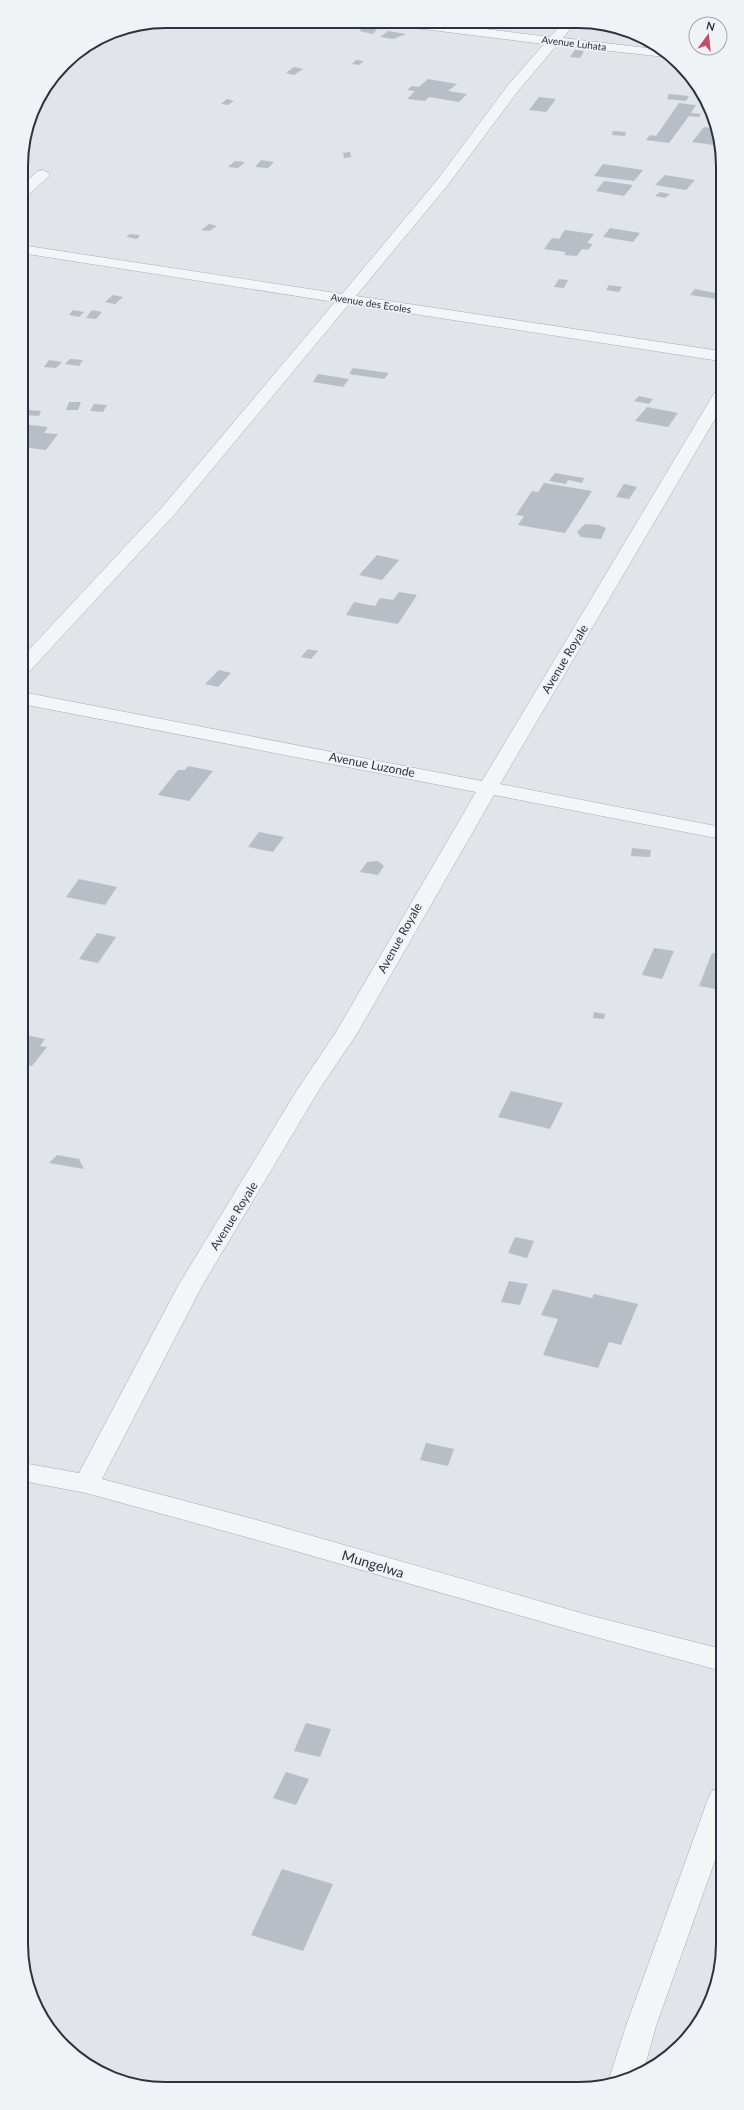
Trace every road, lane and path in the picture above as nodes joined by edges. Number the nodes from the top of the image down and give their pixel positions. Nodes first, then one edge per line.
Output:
1 (453, 28) edge
2 (564, 28) edge
3 (552, 41) junction
4 (658, 54) edge
5 (43, 174) dead end
6 (28, 188) edge
7 (28, 250) edge
8 (344, 299) junction
9 (716, 355) edge
10 (716, 402) edge
11 (28, 662) edge
12 (28, 699) edge
13 (489, 788) junction
14 (716, 832) edge
15 (28, 1473) edge
16 (86, 1484) junction
17 (716, 1658) edge
18 (716, 1816) edge
19 (627, 2073) edge

1 - 3 street, Avenue Luhata
2 - 3 street
3 - 4 street, Avenue Luhata
3 - 8 street
5 - 6 street
7 - 8 street, Avenue des Ecoles
8 - 9 street, Avenue des Ecoles
8 - 11 street
10 - 13 street, Avenue Royale
12 - 13 street, Avenue Luzonde
13 - 14 street, Avenue Luzonde
13 - 16 street, Avenue Royale
15 - 16 street, Mungelwa
16 - 17 street, Mungelwa
18 - 19 street

